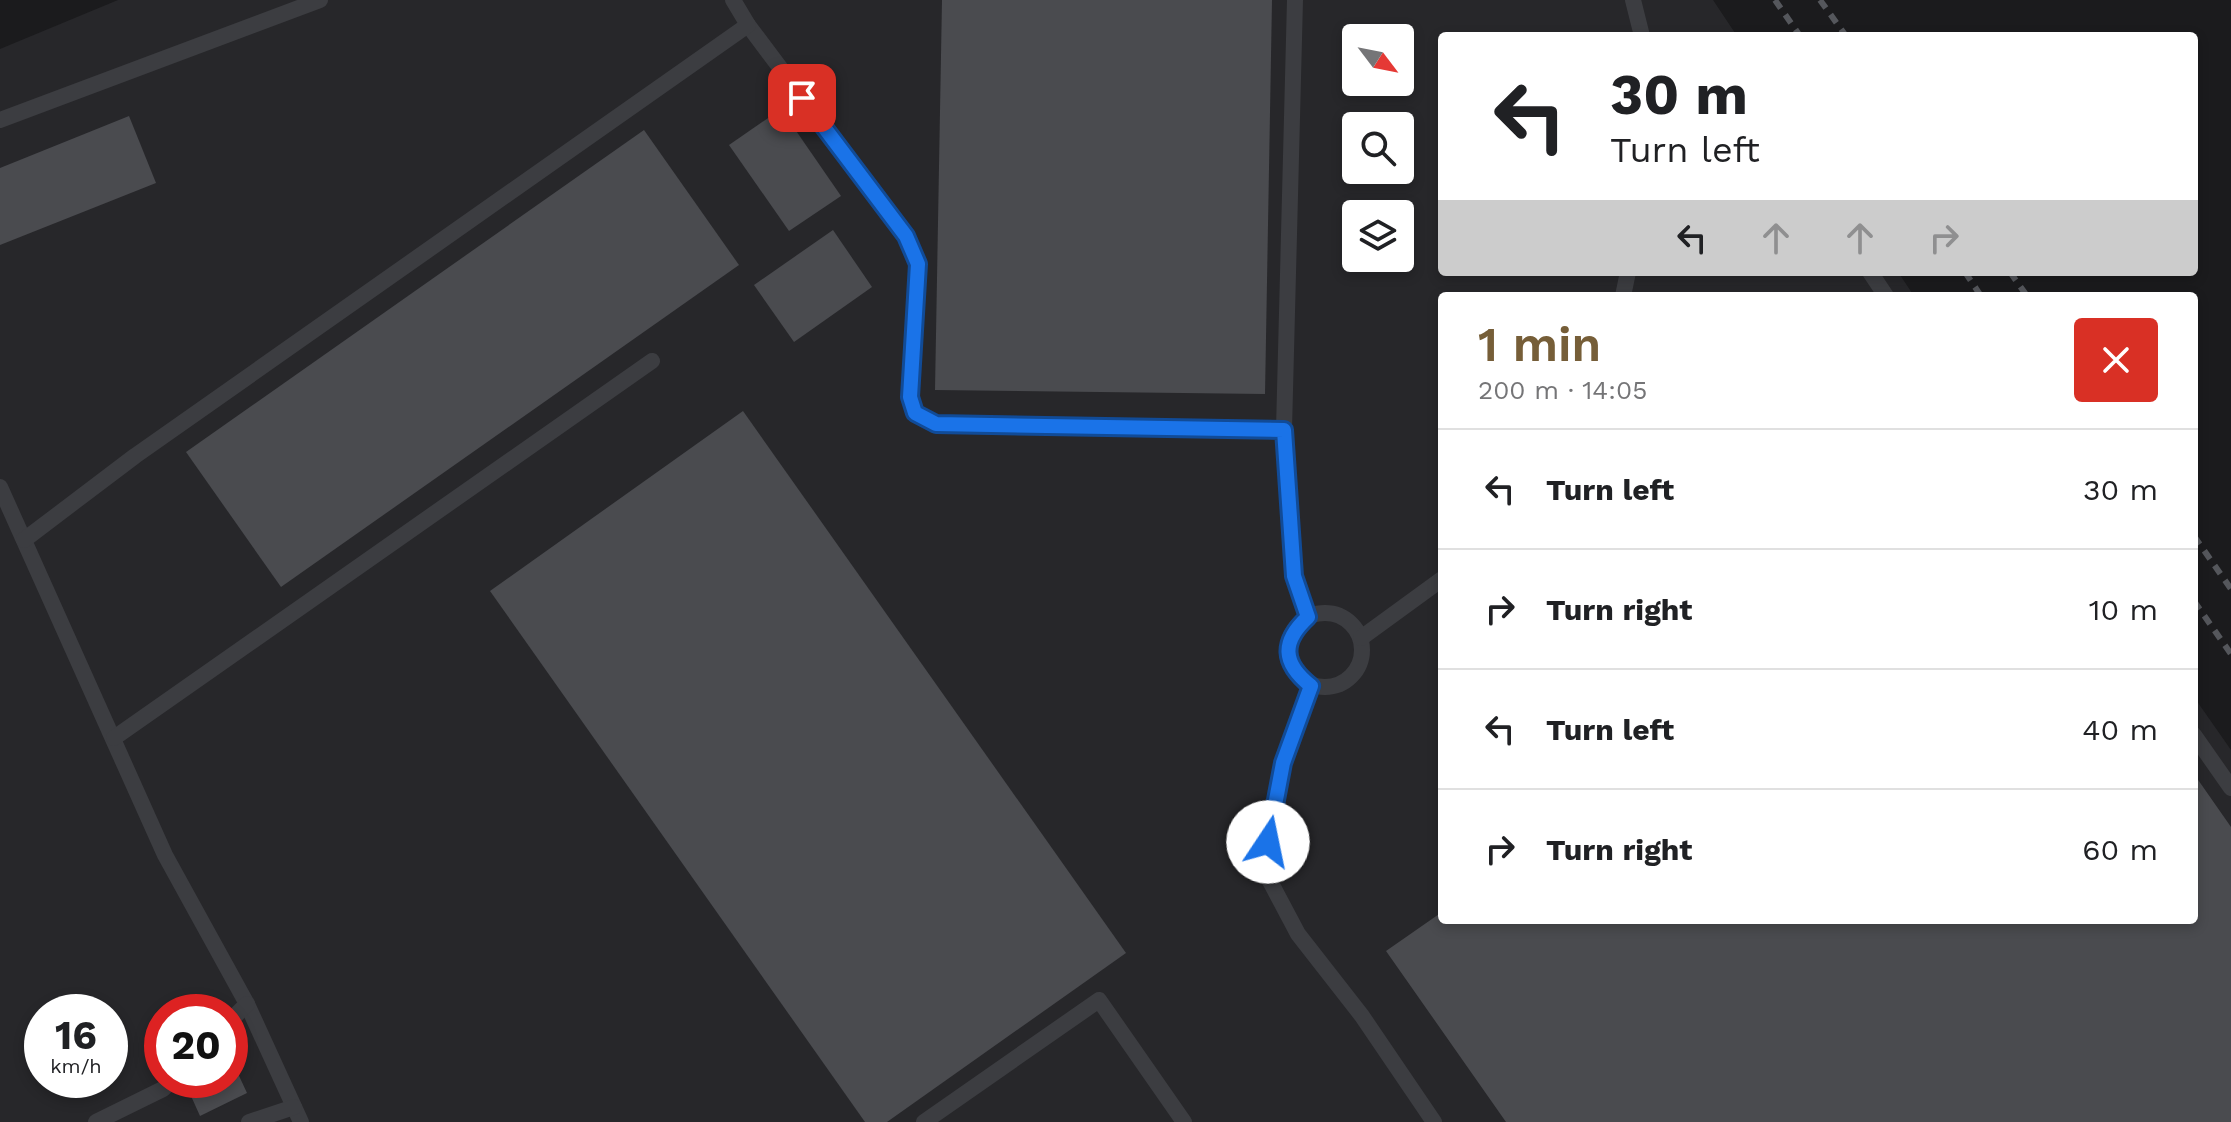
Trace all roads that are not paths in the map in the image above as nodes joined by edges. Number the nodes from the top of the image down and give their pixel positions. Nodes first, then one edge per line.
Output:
1 (320, 0) edge
2 (733, 0) edge
3 (1295, 0) edge
4 (1633, 0) edge
5 (748, 25) junction
6 (1641, 32) edge
7 (0, 120) edge
8 (652, 361) dead end
9 (1284, 430) junction
10 (0, 487) edge
11 (24, 540) junction
12 (1438, 582) edge
13 (1308, 617) junction
14 (1361, 638) junction
15 (1311, 686) junction
16 (114, 738) junction
17 (2198, 741) edge
18 (2231, 788) edge
19 (241, 994) edge
20 (248, 1006) edge
21 (145, 1098) edge
22 (298, 1115) edge
23 (96, 1122) edge
24 (249, 1122) edge
25 (924, 1122) edge
26 (1184, 1122) edge
27 (1434, 1122) edge

1 - 7 lane
2 - 5 lane
3 - 9 lane
4 - 6 lane
5 - 9 lane
5 - 11 lane
8 - 16 lane
9 - 13 lane
10 - 11 lane
11 - 16 lane
12 - 14 lane
13 - 14 lane
13 - 15 lane
14 - 15 lane
15 - 27 lane
16 - 19 lane
17 - 18 lane
20 - 22 lane
21 - 23 lane
22 - 24 lane
25 - 26 lane

